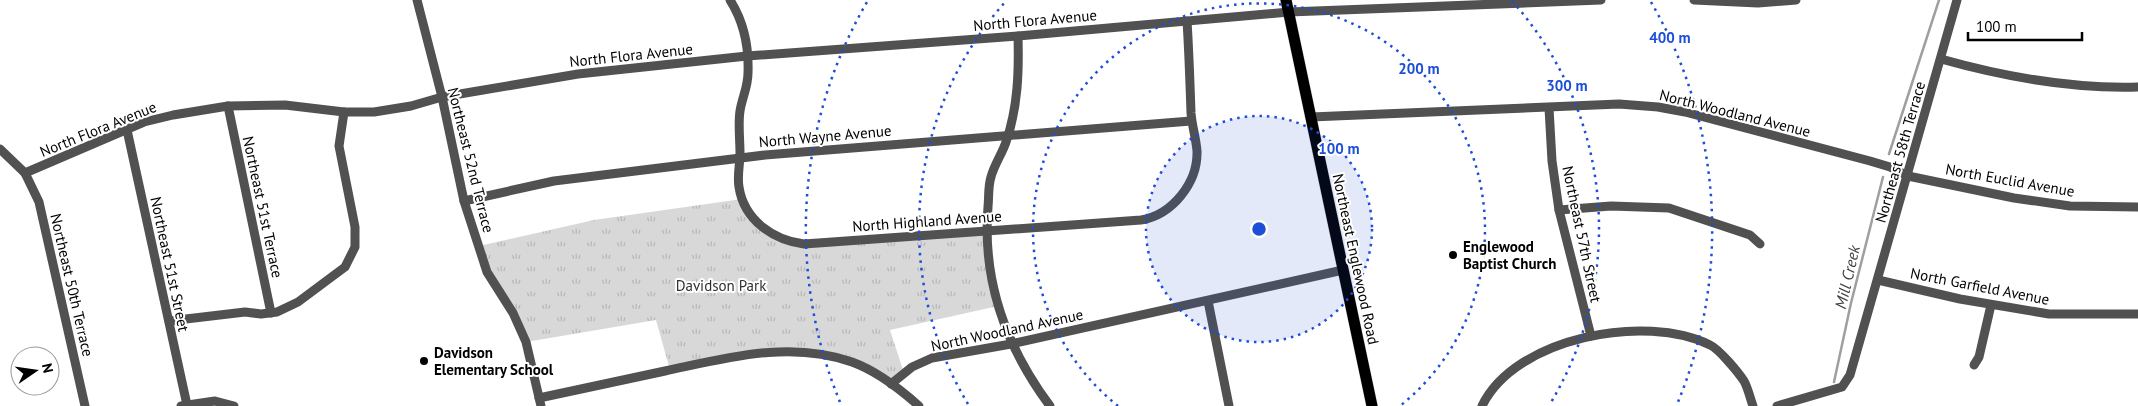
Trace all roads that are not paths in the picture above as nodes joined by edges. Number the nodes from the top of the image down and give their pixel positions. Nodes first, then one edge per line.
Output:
1 (417, 0) edge
2 (730, 0) edge
3 (1601, 0) edge
4 (1694, 0) edge
5 (1796, 0) edge
6 (1957, 0) edge
7 (1288, 6) edge
8 (1187, 21) junction
9 (1018, 36) junction
10 (747, 56) junction
11 (1940, 59) junction
12 (2138, 87) edge
13 (442, 97) junction
14 (228, 106) junction
15 (1549, 108) junction
16 (344, 112) junction
17 (1311, 117) junction
18 (1192, 120) junction
19 (127, 130) junction
20 (1008, 134) junction
21 (0, 149) edge
22 (740, 158) junction
23 (25, 173) junction
24 (1908, 176) junction
25 (464, 201) junction
26 (2138, 207) edge
27 (1559, 210) junction
28 (987, 231) junction
29 (1760, 244) dead end
30 (1343, 270) junction
31 (1878, 280) junction
32 (1208, 301) junction
33 (1991, 305) junction
34 (271, 313) junction
35 (2138, 314) edge
36 (169, 321) junction
37 (1592, 336) junction
38 (1011, 344) junction
39 (1974, 365) dead end
40 (891, 384) junction
41 (540, 402) edge
42 (184, 405) edge
43 (85, 406) edge
44 (234, 406) edge
45 (919, 406) edge
46 (1050, 406) edge
47 (1229, 406) edge
48 (1372, 406) edge
49 (1482, 406) edge
50 (1753, 406) edge
51 (1777, 406) edge

1 - 13 street, Northeast 52nd Terrace
2 - 10 street, North Highland Avenue
3 - 7 street
4 - 5 street
6 - 11 street, Northeast 58th Terrace
7 - 8 street, North Flora Avenue
7 - 17 main road, Northeast Englewood Road
8 - 9 street, North Flora Avenue
8 - 18 street, North Highland Avenue
9 - 10 street, North Flora Avenue
9 - 20 street
10 - 13 street, North Flora Avenue
10 - 22 street, North Highland Avenue
11 - 12 street
11 - 24 street, Northeast 58th Terrace
13 - 16 street, North Flora Avenue
13 - 25 street, Northeast 52nd Terrace
14 - 16 street, North Flora Avenue
14 - 19 street, North Flora Avenue
14 - 34 street, Northeast 51st Terrace
15 - 17 street, North Woodland Avenue
15 - 24 street, North Woodland Avenue
15 - 27 street, Northeast 57th Street
16 - 34 street
17 - 30 main road, Northeast Englewood Road
18 - 20 street, North Wayne Avenue
18 - 28 street, North Highland Avenue
19 - 23 street, North Flora Avenue
19 - 36 street, Northeast 51st Street
20 - 22 street, North Wayne Avenue
20 - 28 street
21 - 23 street, North Flora Avenue
22 - 25 street, North Wayne Avenue
22 - 28 street, North Highland Avenue
23 - 43 street, Northeast 50th Terrace
24 - 26 street, North Euclid Avenue
24 - 31 street, Northeast 58th Terrace
25 - 41 street, Northeast 52nd Terrace
27 - 29 street
27 - 37 street, Northeast 57th Street
28 - 38 street
30 - 32 street, North Woodland Avenue
30 - 48 main road, Northeast Englewood Road
31 - 33 street, North Garfield Avenue
31 - 51 street, Northeast 58th Terrace
32 - 38 street, North Woodland Avenue
32 - 47 street
33 - 35 street, North Garfield Avenue
33 - 39 street
34 - 36 street
36 - 42 street, Northeast 51st Street
37 - 49 street
37 - 50 street
38 - 40 street, North Woodland Avenue
38 - 46 street
40 - 41 street
40 - 45 street
42 - 44 street

